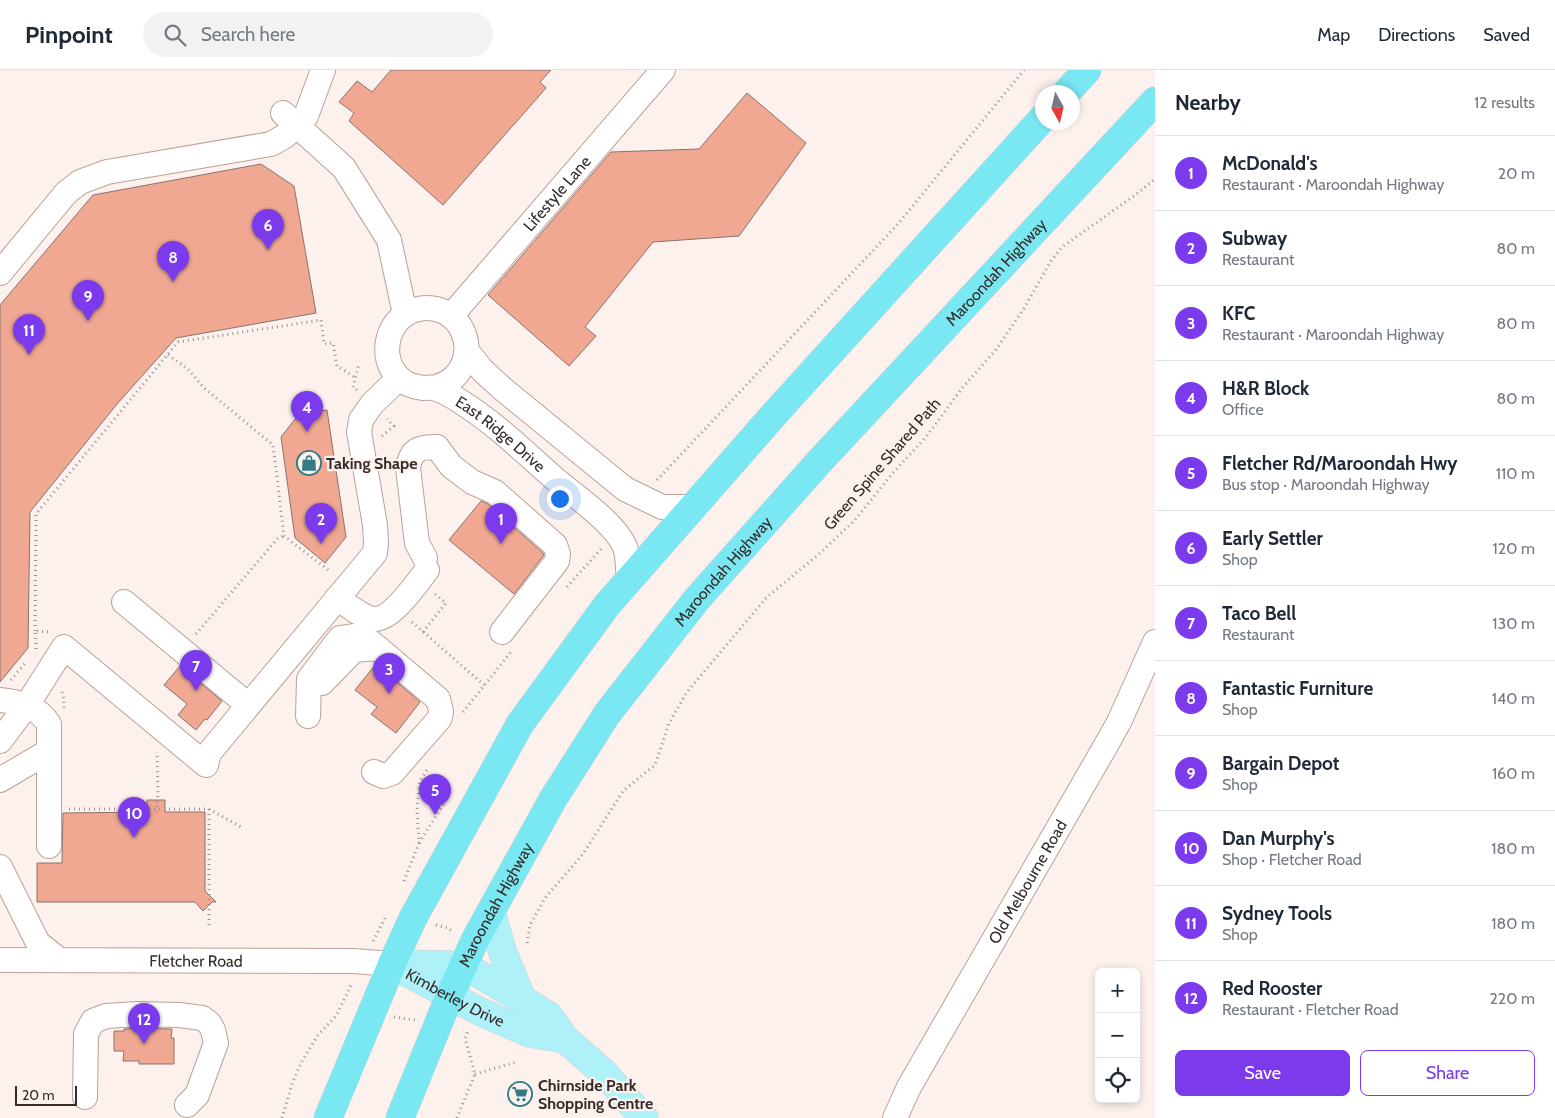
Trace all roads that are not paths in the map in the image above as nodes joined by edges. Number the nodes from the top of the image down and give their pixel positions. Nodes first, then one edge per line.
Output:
1 (323, 70) edge
2 (663, 70) edge
3 (1087, 70) edge
4 (1073, 85) edge
5 (1155, 101) edge
6 (290, 119) junction
7 (1035, 127) edge
8 (0, 273) edge
9 (405, 314) junction
10 (452, 316) junction
11 (467, 351) junction
12 (399, 378) junction
13 (434, 388) junction
14 (693, 507) junction
15 (629, 581) junction
16 (337, 598) junction
17 (124, 602) dead end
18 (502, 632) dead end
19 (1155, 642) edge
20 (0, 700) edge
21 (27, 705) junction
22 (248, 705) junction
23 (308, 716) dead end
24 (0, 741) edge
25 (49, 751) junction
26 (374, 772) dead end
27 (0, 780) edge
28 (49, 846) dead end
29 (0, 866) edge
30 (491, 912) junction
31 (467, 956) junction
32 (58, 959) junction
33 (0, 960) edge
34 (392, 964) junction
35 (450, 995) junction
36 (522, 999) junction
37 (565, 1039) junction
38 (85, 1097) dead end
39 (187, 1105) dead end
40 (333, 1108) edge
41 (318, 1118) edge
42 (400, 1118) edge
43 (644, 1118) edge
44 (894, 1118) edge

1 - 6 street
2 - 10 street, Lifestyle Lane
3 - 4 highway
5 - 30 highway, Maroondah Highway
6 - 8 street
6 - 9 street
7 - 14 highway
9 - 10 street
9 - 12 street
10 - 11 street
11 - 13 street
11 - 14 street
12 - 13 street
12 - 16 street
13 - 15 street, East Ridge Drive
14 - 15 highway
15 - 34 highway
16 - 18 street
16 - 22 street
17 - 22 street
19 - 44 street, Old Melbourne Road
20 - 21 street
21 - 22 street
21 - 24 street
21 - 25 street
23 - 26 street
25 - 27 street
25 - 28 street
29 - 32 street
30 - 31 highway, Maroondah Highway
30 - 36 main road
31 - 34 main road, Kimberley Drive
31 - 35 highway, Maroondah Highway
31 - 36 main road, Kimberley Drive
32 - 33 street, Fletcher Road
32 - 34 street, Fletcher Road
34 - 35 main road, Kimberley Drive
34 - 40 highway
35 - 37 main road, Kimberley Drive
35 - 42 highway, Maroondah Highway
36 - 37 main road, Kimberley Drive
37 - 43 main road, Kimberley Drive
38 - 39 street
40 - 41 street

